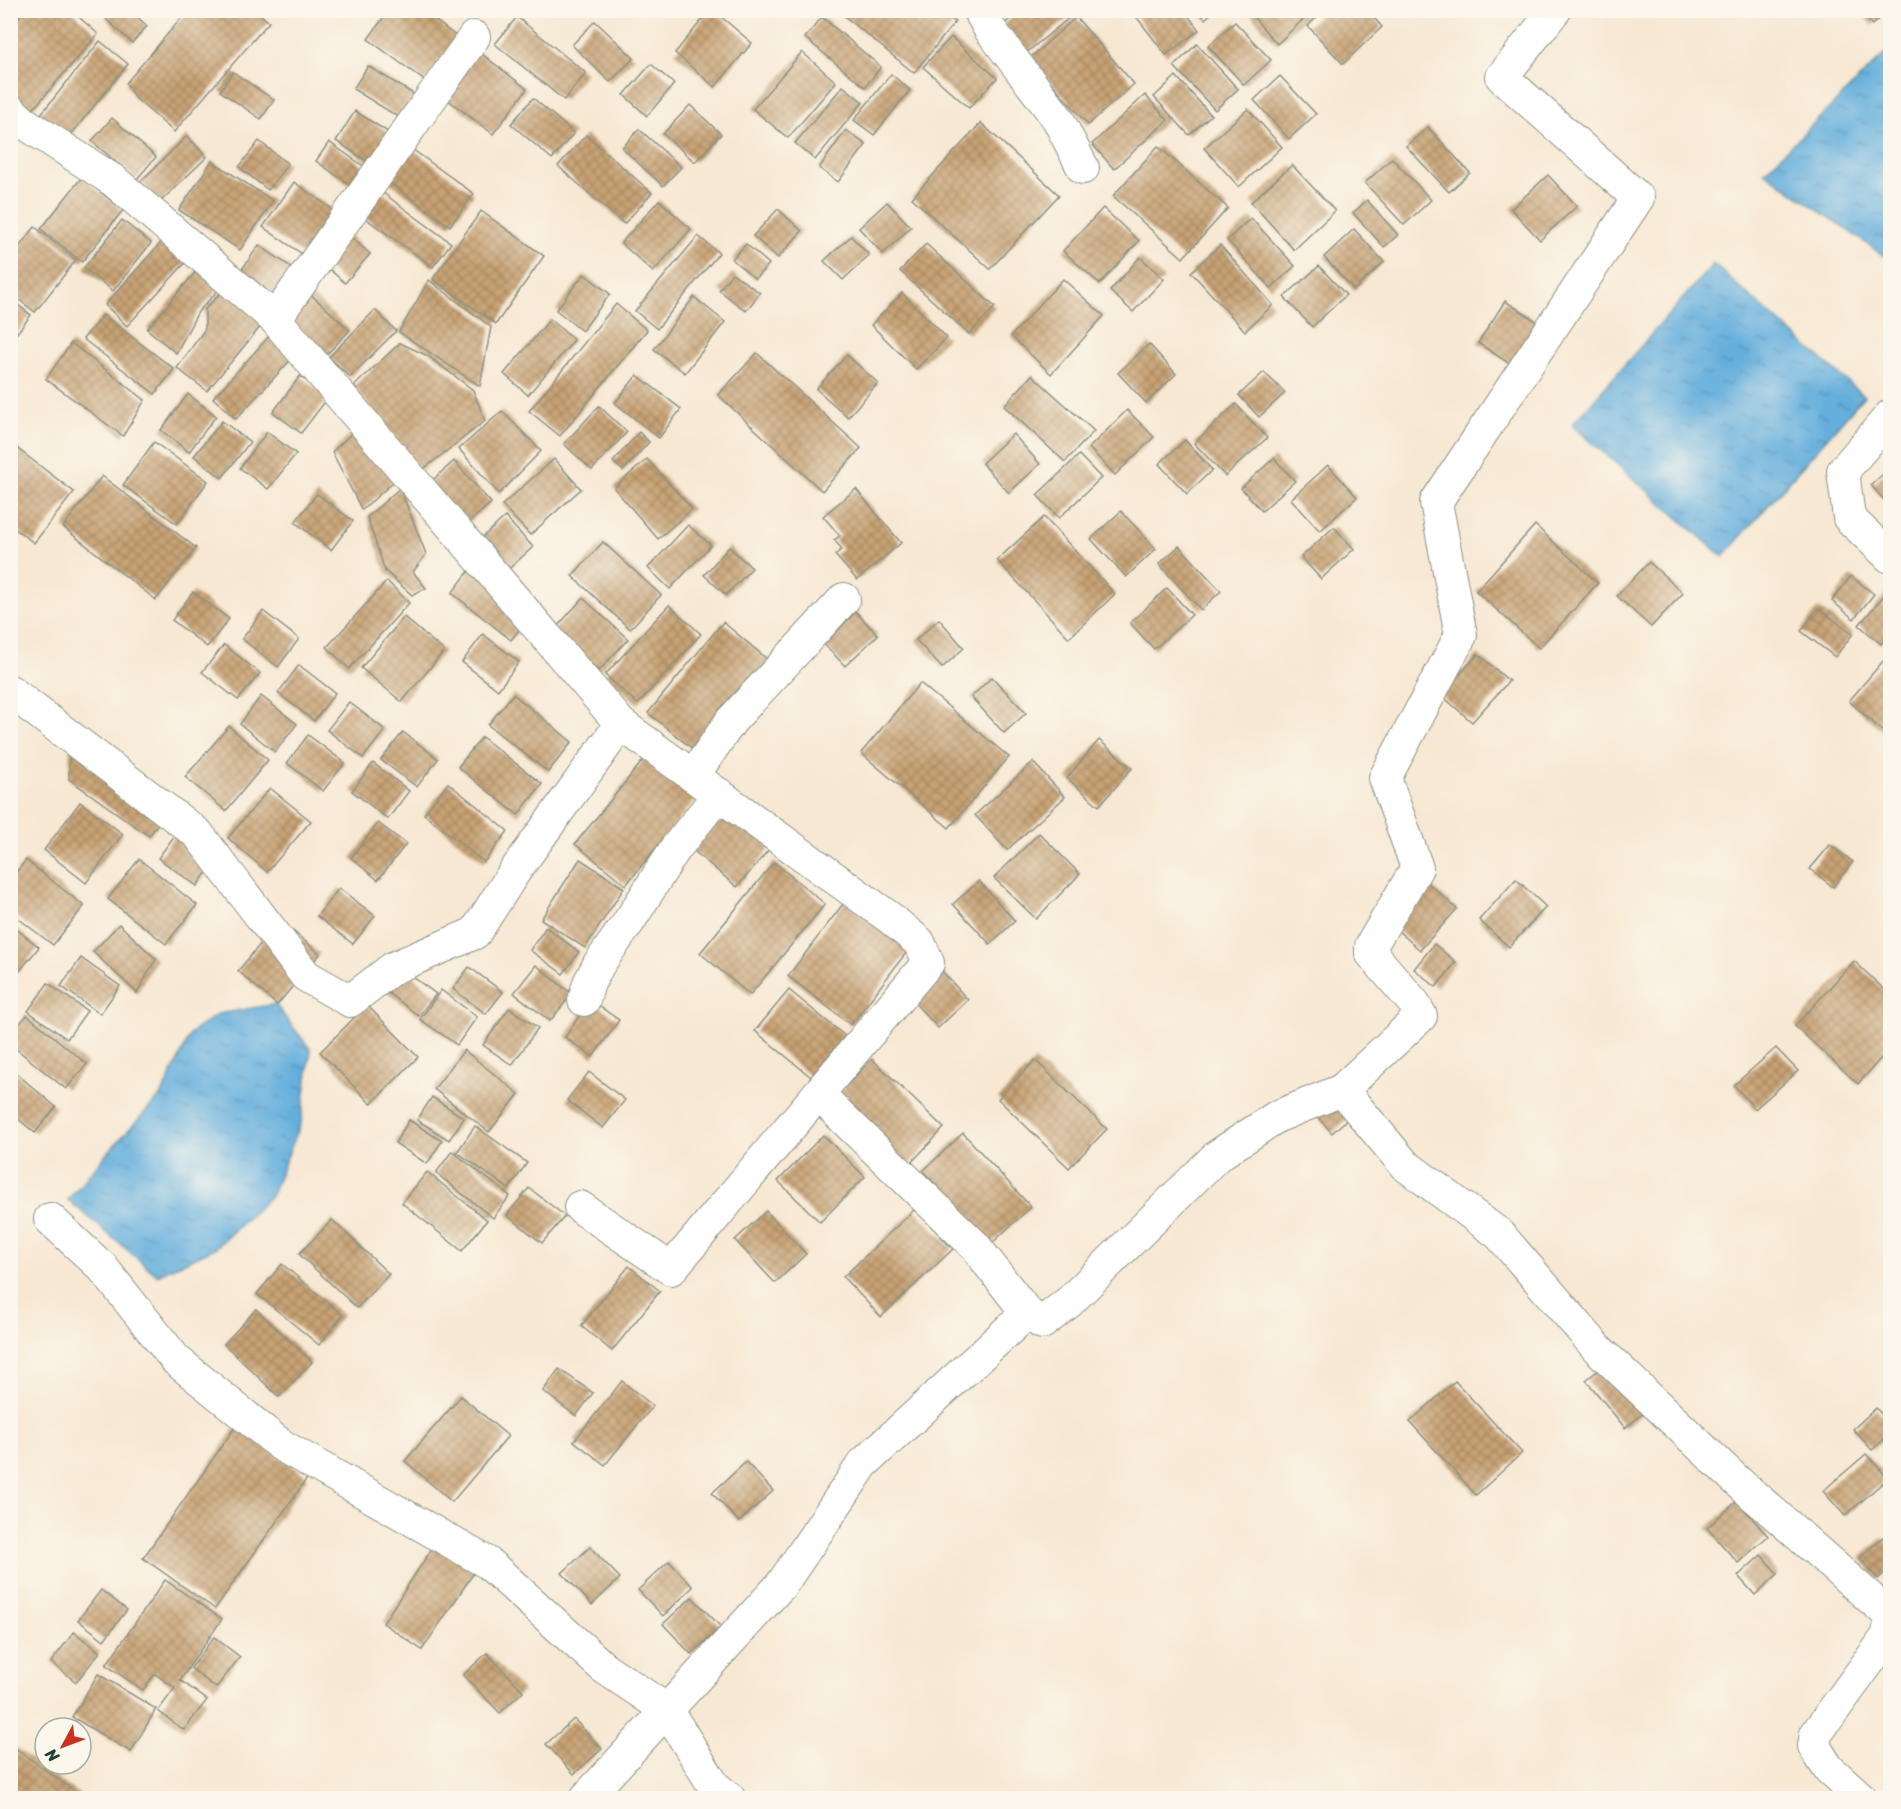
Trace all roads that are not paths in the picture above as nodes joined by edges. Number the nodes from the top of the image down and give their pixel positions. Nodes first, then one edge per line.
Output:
1 (979, 10) edge
2 (1554, 10) edge
3 (474, 37) dead end
4 (10, 110) edge
5 (1083, 168) dead end
6 (275, 319) junction
7 (1890, 416) edge
8 (1890, 557) edge
9 (844, 599) dead end
10 (10, 691) edge
11 (621, 724) junction
12 (693, 776) junction
13 (718, 794) junction
14 (585, 1000) dead end
15 (1342, 1090) junction
16 (818, 1094) junction
17 (580, 1207) dead end
18 (50, 1219) dead end
19 (1027, 1313) junction
20 (1890, 1619) edge
21 (1890, 1624) edge
22 (667, 1710) junction
23 (586, 1798) edge
24 (729, 1798) edge
25 (1861, 1798) edge

1 - 5 street
2 - 15 street
3 - 6 street
4 - 6 street
6 - 11 street
7 - 8 street
9 - 12 street
10 - 11 street
11 - 12 street
12 - 13 street
13 - 14 street
13 - 16 street
15 - 19 street
15 - 20 street
16 - 17 street
16 - 19 street
18 - 22 street
19 - 22 street
21 - 25 street
22 - 23 street
22 - 24 street

